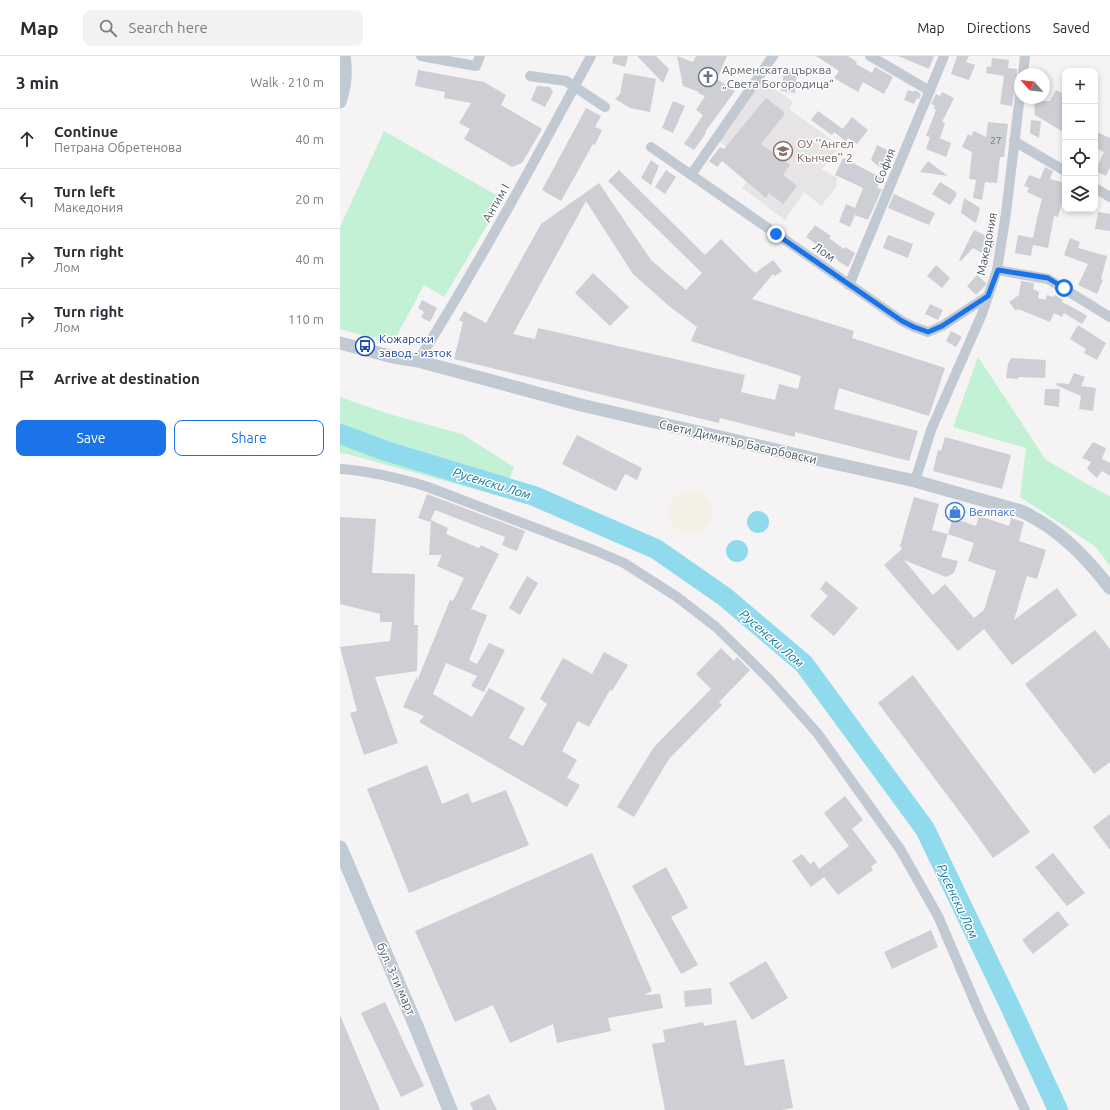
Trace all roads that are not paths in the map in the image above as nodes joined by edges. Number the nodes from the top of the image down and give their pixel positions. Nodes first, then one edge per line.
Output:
1 (344, 56) edge
2 (421, 56) edge
3 (591, 56) edge
4 (773, 56) edge
5 (870, 56) edge
6 (944, 56) edge
7 (1025, 56) edge
8 (478, 61) edge
9 (1024, 68) edge
10 (530, 76) dead end
11 (575, 87) junction
12 (930, 91) junction
13 (340, 102) edge
14 (1019, 104) edge
15 (605, 107) dead end
16 (1014, 141) junction
17 (651, 147) dead end
18 (1062, 169) edge
19 (691, 175) junction
20 (1098, 190) edge
21 (1110, 197) edge
22 (998, 270) junction
23 (850, 285) junction
24 (988, 296) junction
25 (1110, 317) edge
26 (340, 343) edge
27 (418, 361) junction
28 (340, 469) edge
29 (915, 481) junction
30 (1110, 588) edge
31 (340, 848) edge
32 (450, 1110) edge
33 (1025, 1110) edge

1 - 13 street
2 - 8 street
3 - 11 street, Антим I
4 - 19 street
5 - 12 street
6 - 12 street, София
7 - 9 street
10 - 11 street
11 - 15 street
11 - 27 street, Антим I
12 - 23 street, София
14 - 16 street, Македония
16 - 18 street
16 - 22 street, Македония
17 - 19 street, Лом
19 - 23 street, Лом
20 - 21 street
22 - 24 street, Македония
22 - 25 street
23 - 24 street, Лом
24 - 29 street, Македония
26 - 27 street, Свети Димитър Басарбовски
27 - 29 street, Свети Димитър Басарбовски
28 - 33 street
29 - 30 street, Свети Димитър Басарбовски
31 - 32 main road, бул. 3-ти март

